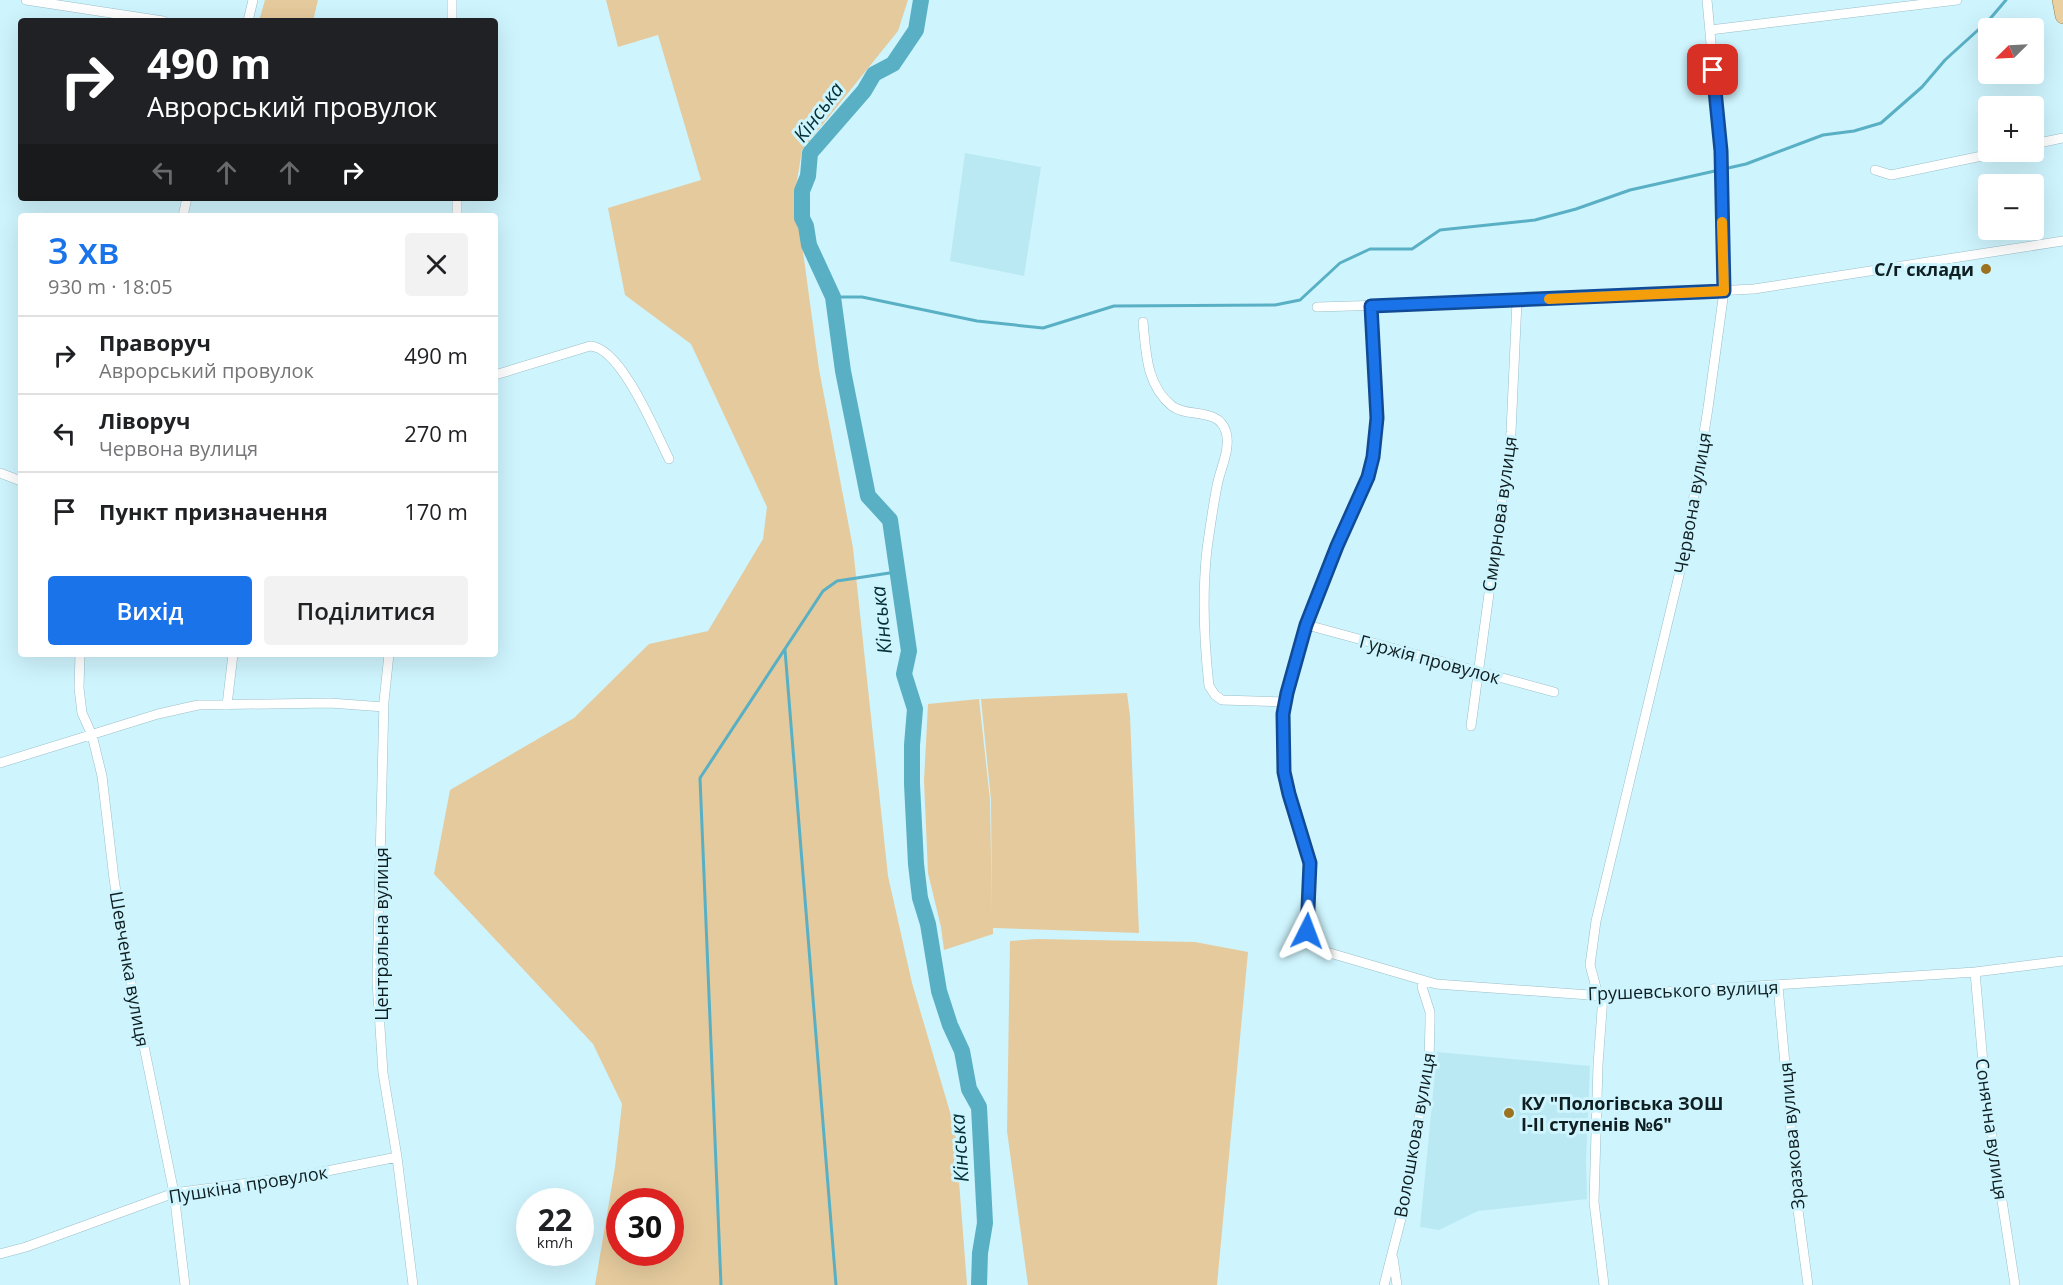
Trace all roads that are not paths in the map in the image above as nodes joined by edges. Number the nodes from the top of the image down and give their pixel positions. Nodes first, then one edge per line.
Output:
1 (26, 0) edge
2 (253, 0) edge
3 (452, 0) edge
4 (1707, 0) edge
5 (1957, 0) edge
6 (2060, 0) edge
7 (2063, 16) edge
8 (143, 18) edge
9 (249, 18) edge
10 (452, 18) edge
11 (1710, 30) junction
12 (2063, 138) edge
13 (2044, 142) edge
14 (1978, 157) edge
15 (1875, 170) dead end
16 (2063, 241) edge
17 (1724, 291) junction
18 (1517, 301) junction
19 (1371, 306) junction
20 (1317, 307) dead end
21 (1143, 322) dead end
22 (498, 374) edge
23 (669, 459) dead end
24 (0, 473) edge
25 (18, 480) edge
26 (1306, 625) junction
27 (80, 657) edge
28 (233, 657) edge
29 (389, 657) edge
30 (1478, 671) junction
31 (1554, 692) dead end
32 (1285, 702) junction
33 (227, 705) junction
34 (384, 707) junction
35 (1471, 726) dead end
36 (92, 735) junction
37 (0, 763) edge
38 (2063, 961) edge
39 (1975, 972) junction
40 (1424, 982) junction
41 (1778, 986) junction
42 (1600, 995) junction
43 (397, 1157) junction
44 (174, 1193) junction
45 (0, 1254) edge
46 (1392, 1254) junction
47 (185, 1285) edge
48 (413, 1285) edge
49 (1384, 1285) edge
50 (1397, 1285) edge
51 (1604, 1285) edge
52 (1808, 1285) edge
53 (2015, 1285) edge

1 - 8 street
2 - 9 street
3 - 10 street
4 - 11 street, Червона вулиця
5 - 11 street
6 - 7 main road
11 - 17 street, Червона вулиця
12 - 13 street
14 - 15 street
16 - 17 street
17 - 18 street
17 - 42 street, Червона вулиця
18 - 19 street
18 - 30 street, Смирнова вулиця
19 - 20 street
19 - 26 street
21 - 32 street
22 - 23 street
24 - 25 street
26 - 30 street, Гуржія провулок
26 - 32 street
27 - 36 street, Шевченка вулиця
28 - 33 street
29 - 34 street, Центральна вулиця
30 - 31 street, Гуржія провулок
30 - 35 street, Смирнова вулиця
32 - 40 street, Грушевського вулиця
33 - 34 street
33 - 36 street
34 - 43 street, Центральна вулиця
36 - 37 street
36 - 44 street, Шевченка вулиця
38 - 39 street, Грушевського вулиця
39 - 41 street, Грушевського вулиця
39 - 53 street, Сонячна вулиця
40 - 42 street, Грушевського вулиця
40 - 46 street, Волошкова вулиця
41 - 42 street, Грушевського вулиця
41 - 52 street, Зразкова вулиця
42 - 51 street, Червона вулиця
43 - 44 street, Пушкіна провулок
43 - 48 street, Центральна вулиця
44 - 45 street, Пушкіна провулок
44 - 47 street, Шевченка вулиця
46 - 49 street, Волошкова вулиця
46 - 50 street, Волошкова вулиця

